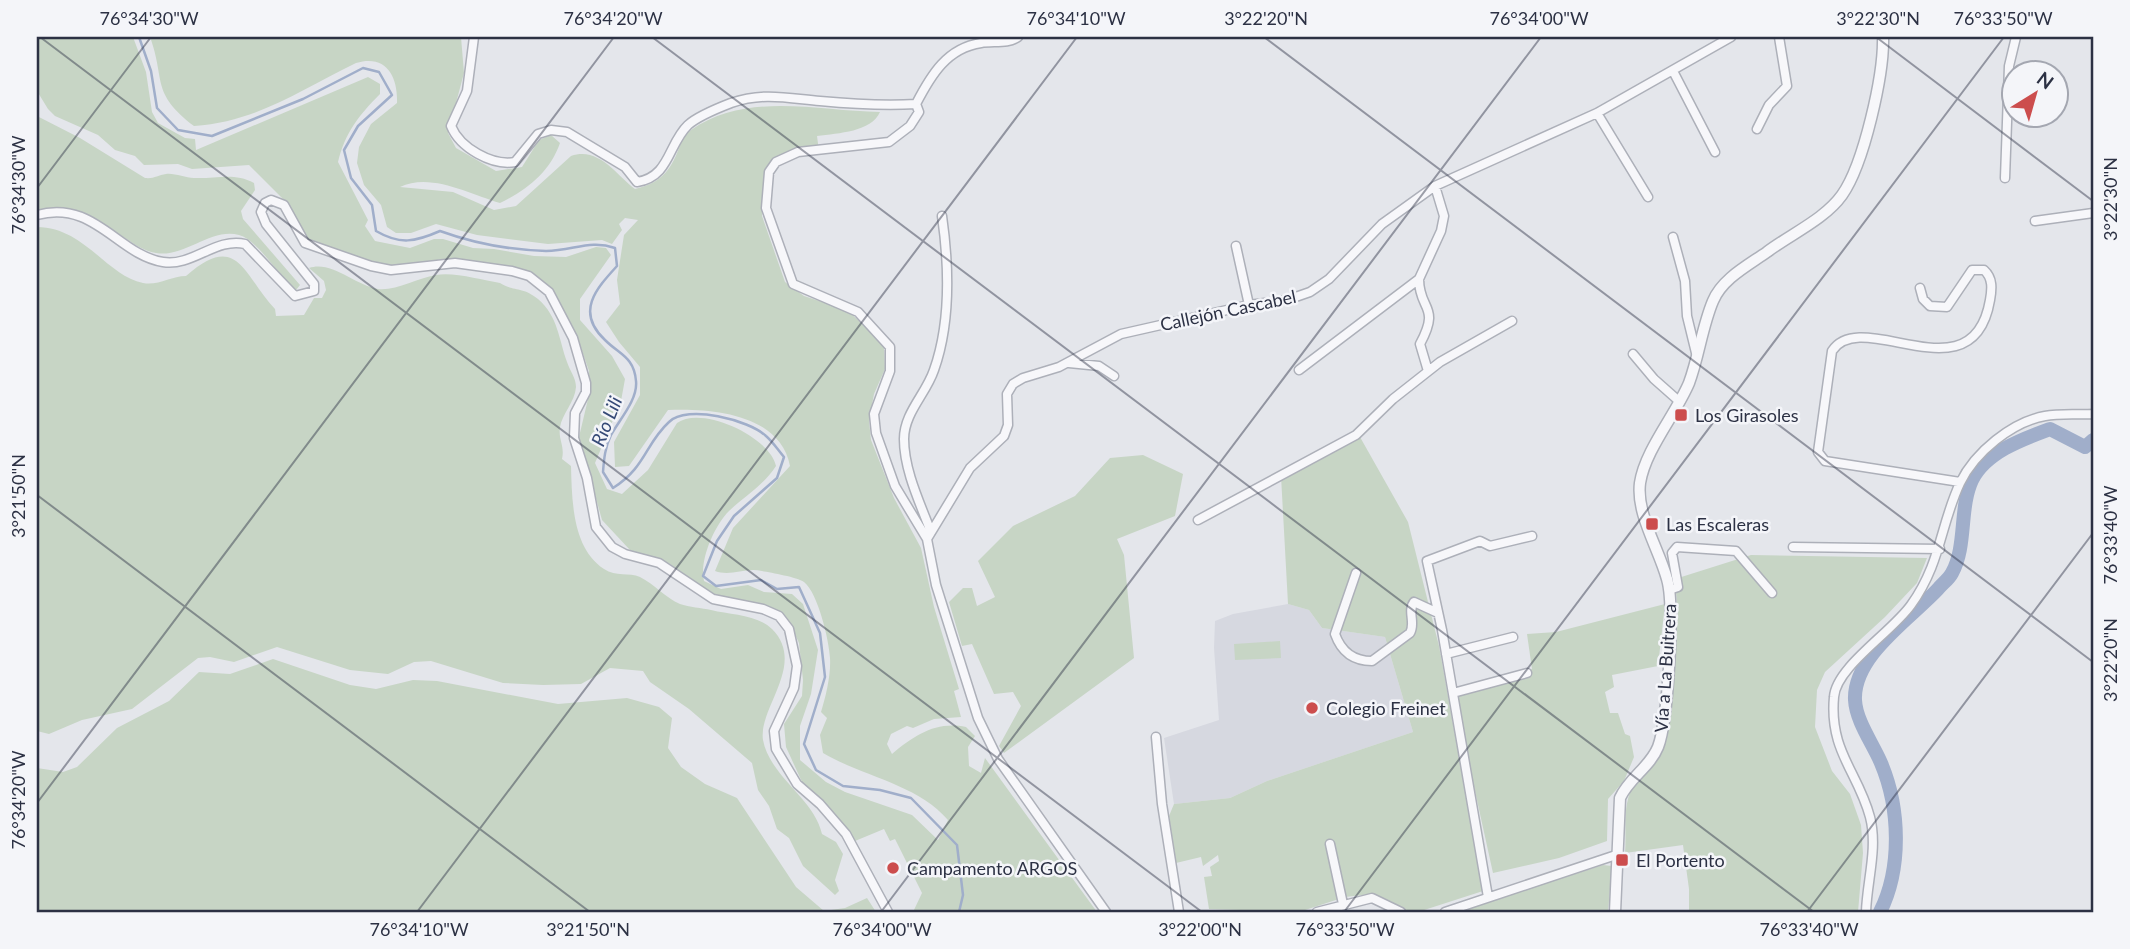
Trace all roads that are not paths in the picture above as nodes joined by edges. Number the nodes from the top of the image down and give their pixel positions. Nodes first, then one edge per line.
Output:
1 (474, 37) edge
2 (1018, 37) edge
3 (1731, 37) edge
4 (1779, 37) edge
5 (1883, 37) edge
6 (2016, 37) edge
7 (1673, 71) junction
8 (916, 104) junction
9 (1597, 113) junction
10 (1757, 129) dead end
11 (1715, 152) dead end
12 (2005, 178) dead end
13 (1435, 186) junction
14 (1648, 197) dead end
15 (2093, 213) edge
16 (37, 215) edge
17 (942, 216) dead end
18 (2035, 221) dead end
19 (1673, 237) dead end
20 (1236, 246) dead end
21 (1419, 279) junction
22 (1920, 288) dead end
23 (1249, 305) junction
24 (1513, 321) dead end
25 (1633, 354) dead end
26 (1698, 358) junction
27 (1069, 363) junction
28 (1299, 370) dead end
29 (1428, 371) junction
30 (1114, 376) dead end
31 (1680, 402) junction
32 (2093, 414) edge
33 (1961, 482) junction
34 (1198, 520) dead end
35 (929, 535) junction
36 (1532, 536) dead end
37 (1793, 547) dead end
38 (1940, 549) junction
39 (1356, 573) dead end
40 (1669, 590) junction
41 (1772, 593) dead end
42 (1438, 612) junction
43 (1513, 638) dead end
44 (1447, 654) junction
45 (1527, 673) dead end
46 (1453, 693) junction
47 (1156, 737) dead end
48 (1330, 844) dead end
49 (1619, 854) junction
50 (1488, 897) junction
51 (1343, 904) junction
52 (888, 912) edge
53 (1106, 912) edge
54 (1180, 912) edge
55 (1317, 912) edge
56 (1401, 912) edge
57 (1445, 912) edge
58 (1615, 912) edge
59 (1866, 912) edge

1 - 8 street
2 - 8 street
3 - 7 street, Callejón Cascabel
4 - 10 street
5 - 26 street, Vía a La Buitrera
6 - 12 street
7 - 9 street, Callejón Cascabel
7 - 11 street
8 - 35 street
9 - 13 street, Callejón Cascabel
9 - 14 street
13 - 21 street
13 - 23 street, Callejón Cascabel
15 - 18 street
16 - 52 street
17 - 35 street
19 - 26 street
20 - 23 street
21 - 28 street
21 - 29 street
22 - 33 street
23 - 27 street, Callejón Cascabel
24 - 29 street
25 - 31 street
26 - 31 street, Vía a La Buitrera
27 - 30 street
27 - 35 street, Callejón Cascabel
29 - 34 street
31 - 40 street, Vía a La Buitrera
32 - 33 street
33 - 38 street
35 - 53 street
36 - 42 street
37 - 38 street
38 - 59 street
39 - 42 street
40 - 41 street
40 - 49 street, Vía a La Buitrera
42 - 44 street
43 - 44 street
44 - 46 street
45 - 46 street
46 - 50 street
47 - 54 street
48 - 51 street
49 - 50 street
49 - 58 street, Vía a La Buitrera
50 - 57 street
51 - 55 street
51 - 56 street

